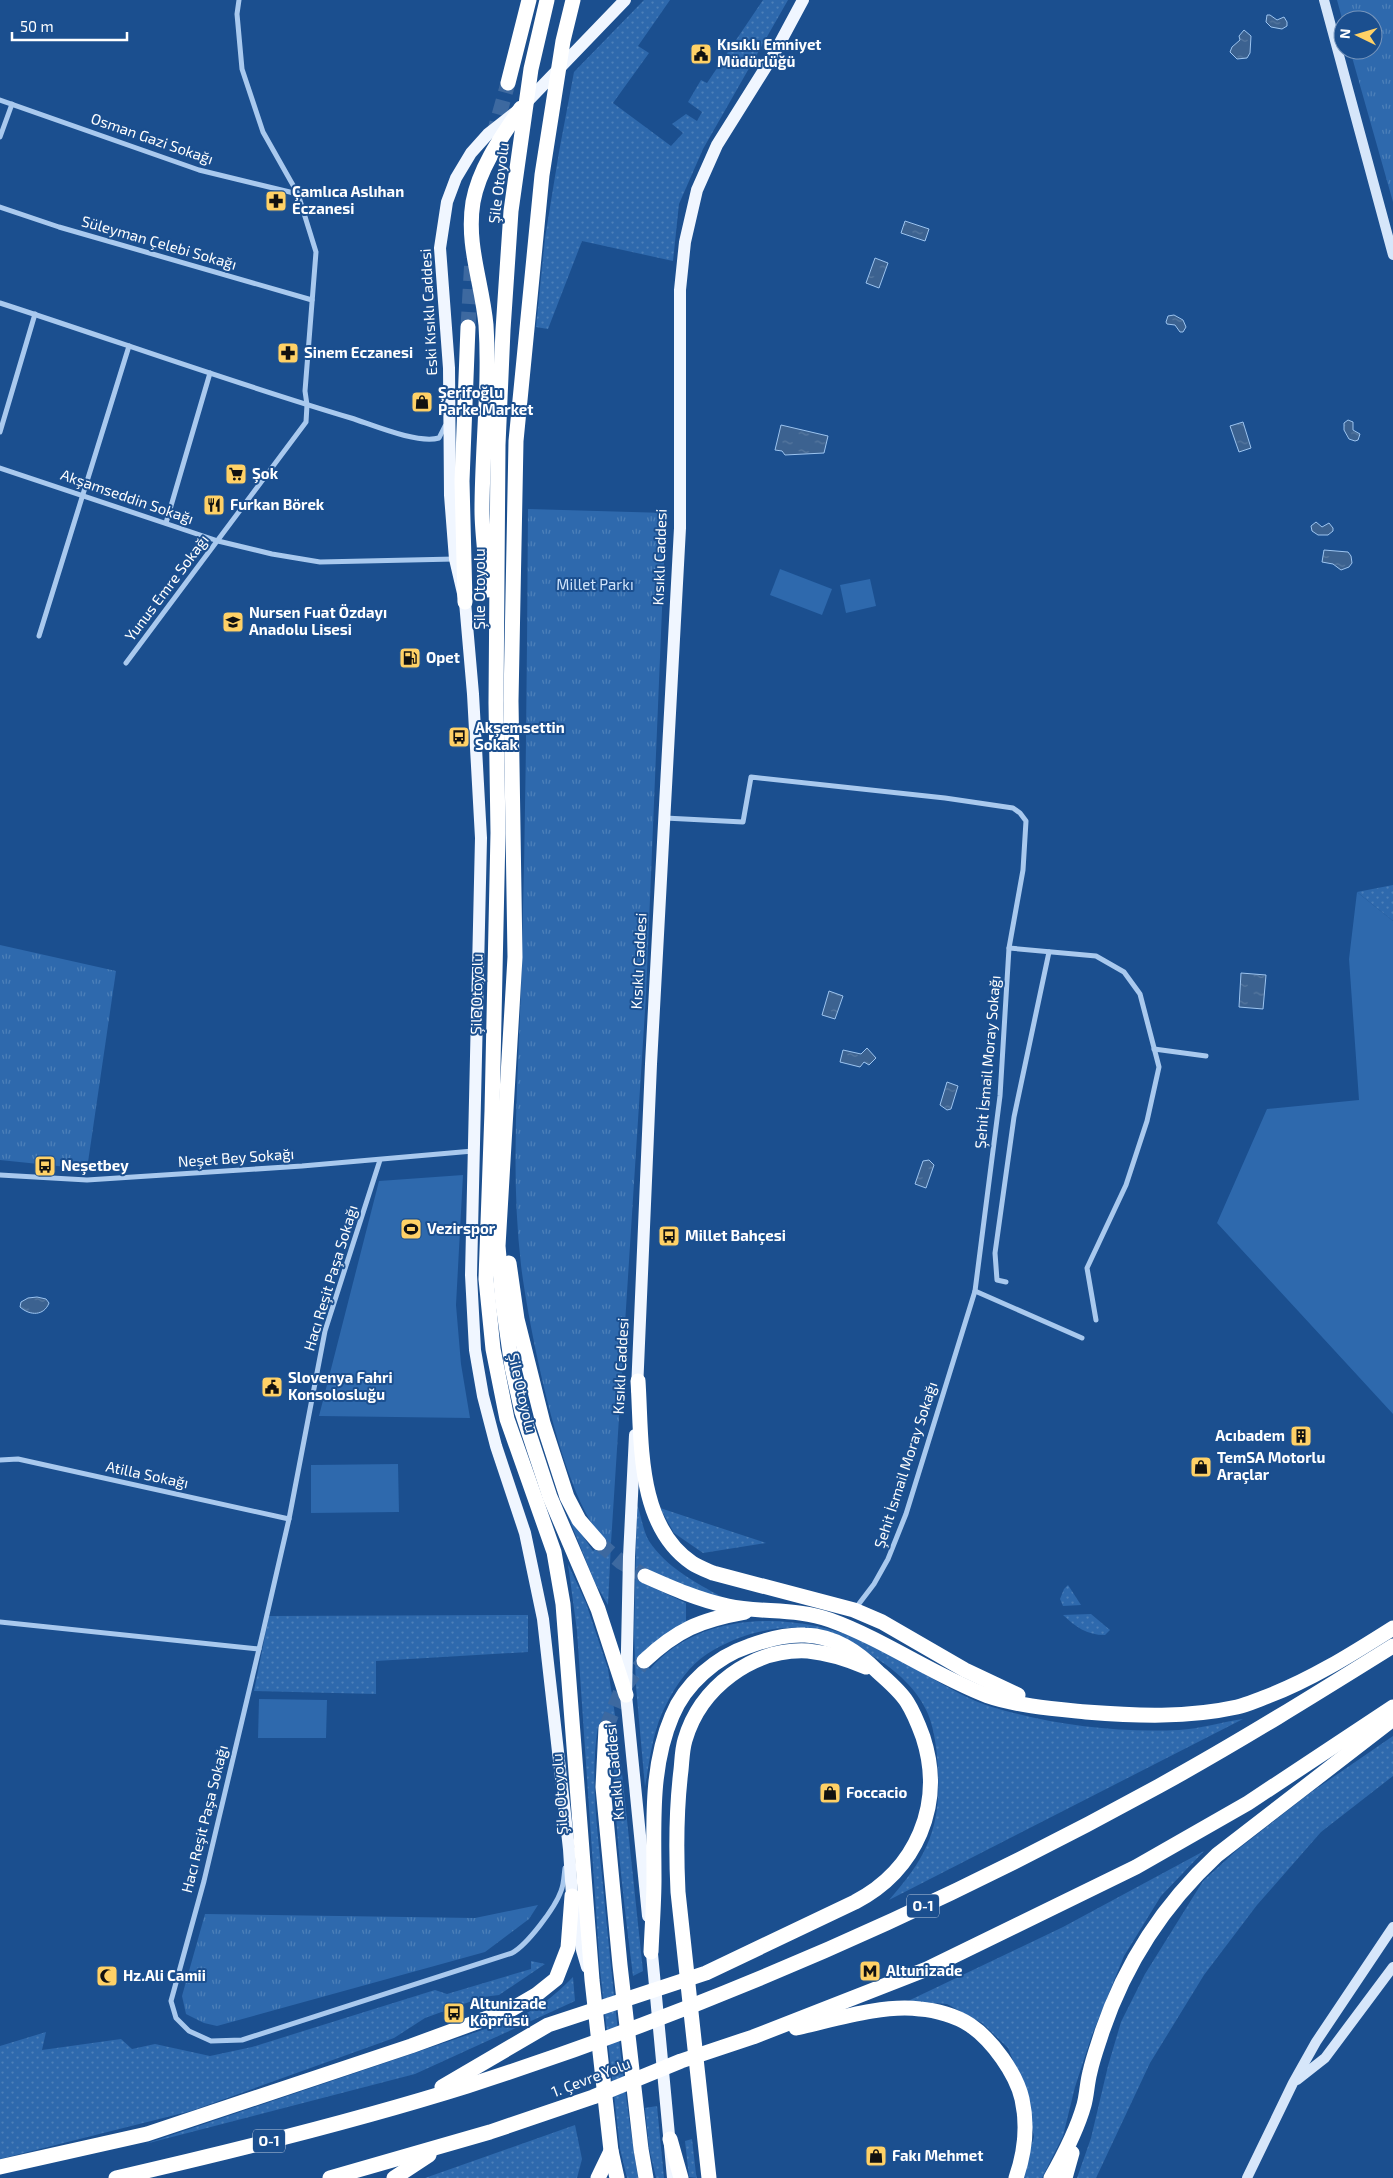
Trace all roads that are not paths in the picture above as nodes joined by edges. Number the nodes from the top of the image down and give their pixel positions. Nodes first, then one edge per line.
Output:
1 (239, 0) edge
2 (529, 0) edge
3 (547, 0) edge
4 (573, 0) edge
5 (625, 0) edge
6 (803, 0) edge
7 (1324, 0) edge
8 (508, 83) tunnel mouth
9 (0, 100) edge
10 (12, 104) junction
11 (521, 108) junction
12 (0, 137) edge
13 (298, 194) junction
14 (0, 207) edge
15 (1393, 255) edge
16 (312, 300) junction
17 (0, 303) edge
18 (35, 314) junction
19 (468, 327) tunnel mouth
20 (129, 346) junction
21 (210, 373) junction
22 (307, 405) junction
23 (450, 413) junction
24 (0, 432) edge
25 (0, 468) edge
26 (83, 496) junction
27 (166, 523) junction
28 (218, 541) junction
29 (455, 559) junction
30 (465, 602) junction
31 (39, 636) dead end
32 (126, 663) dead end
33 (496, 703) junction
34 (664, 818) junction
35 (1010, 948) junction
36 (1049, 952) junction
37 (1154, 1048) junction
38 (1206, 1056) dead end
39 (474, 1151) junction
40 (380, 1160) junction
41 (0, 1175) edge
42 (503, 1186) junction
43 (1006, 1282) dead end
44 (975, 1291) junction
45 (1096, 1320) dead end
46 (1082, 1338) dead end
47 (638, 1381) junction
48 (0, 1460) edge
49 (289, 1519) junction
50 (600, 1544) tunnel mouth
51 (645, 1576) tunnel mouth
52 (854, 1610) junction
53 (774, 1612) junction
54 (0, 1622) edge
55 (1393, 1628) edge
56 (1393, 1646) edge
57 (259, 1648) junction
58 (644, 1661) tunnel mouth
59 (877, 1671) junction
60 (626, 1695) junction
61 (1393, 1707) edge
62 (1060, 1710) junction
63 (1393, 1720) edge
64 (606, 1728) tunnel mouth
65 (569, 1849) junction
66 (572, 1896) junction
67 (1393, 1927) edge
68 (1390, 1938) edge
69 (651, 1952) junction
70 (1393, 1967) edge
71 (592, 1980) junction
72 (752, 2037) junction
73 (1293, 2083) junction
74 (422, 2099) junction
75 (1084, 2105) junction
76 (670, 2139) junction
77 (441, 2147) junction
78 (611, 2151) junction
79 (0, 2167) edge
80 (116, 2178) edge
81 (330, 2178) edge
82 (394, 2178) edge
83 (598, 2178) edge
84 (617, 2178) edge
85 (646, 2178) edge
86 (673, 2178) edge
87 (681, 2178) edge
88 (709, 2178) edge
89 (1016, 2178) edge
90 (1051, 2178) edge
91 (1065, 2178) edge
92 (1247, 2178) edge

1 - 13 street, Yunus Emre Sokağı
2 - 8 highway
3 - 33 highway, Şile Otoyolu
4 - 42 highway, Şile Otoyolu
5 - 11 main road, Eski Kısıklı Caddesi
6 - 34 main road, Kısıklı Caddesi
7 - 15 street
9 - 10 street, Osman Gazi Sokağı
10 - 12 street
10 - 13 street, Osman Gazi Sokağı
11 - 23 main road, Eski Kısıklı Caddesi
11 - 33 highway
13 - 16 street, Yunus Emre Sokağı
14 - 16 street, Süleyman Çelebi Sokağı
16 - 22 street, Yunus Emre Sokağı
17 - 18 street
18 - 20 street
18 - 24 street
19 - 30 highway
20 - 21 street
20 - 26 street
21 - 22 street
21 - 27 street
22 - 23 street
22 - 28 street, Yunus Emre Sokağı
23 - 29 main road, Eski Kısıklı Caddesi
25 - 26 street, Akşamseddin Sokağı
26 - 27 street, Akşamseddin Sokağı
26 - 31 street
27 - 28 street, Akşamseddin Sokağı
28 - 29 street, Akşamseddin Sokağı
28 - 32 street, Yunus Emre Sokağı
29 - 30 main road, Eski Kısıklı Caddesi
30 - 39 main road, Eski Kısıklı Caddesi
33 - 71 highway, Şile Otoyolu
34 - 35 street, Şehit İsmail Moray Sokağı
34 - 47 main road, Kısıklı Caddesi
35 - 36 street
35 - 44 street, Şehit İsmail Moray Sokağı
36 - 37 street
36 - 43 street
37 - 38 street
37 - 45 street
39 - 40 street, Neşet Bey Sokağı
39 - 65 main road, Eski Kısıklı Caddesi
40 - 41 street, Neşet Bey Sokağı
40 - 49 street, Hacı Reşit Paşa Sokağı
42 - 50 highway
42 - 60 highway, Şile Otoyolu
44 - 46 street
44 - 52 street, Şehit İsmail Moray Sokağı
47 - 52 highway
47 - 60 main road, Kısıklı Caddesi
48 - 49 street, Atilla Sokağı
49 - 57 street, Hacı Reşit Paşa Sokağı
51 - 53 highway
52 - 62 highway
53 - 58 highway
53 - 62 highway
54 - 57 street
55 - 62 highway
56 - 74 highway, O-1
57 - 65 street, Hacı Reşit Paşa Sokağı
59 - 69 highway
59 - 74 highway
59 - 88 highway
60 - 69 main road, Kısıklı Caddesi
61 - 72 highway
63 - 75 highway
64 - 85 highway
65 - 66 main road, Eski Kısıklı Caddesi
66 - 71 main road, Eski Kısıklı Caddesi
66 - 79 highway
67 - 68 street
68 - 73 street
69 - 76 main road
70 - 73 street
71 - 78 highway
72 - 77 highway, 1. Çevre Yolu
72 - 89 highway
73 - 92 street
74 - 80 highway, O-1
75 - 90 highway
75 - 91 highway
76 - 86 main road
76 - 87 highway
77 - 81 highway
77 - 82 highway
78 - 83 highway
78 - 84 highway

